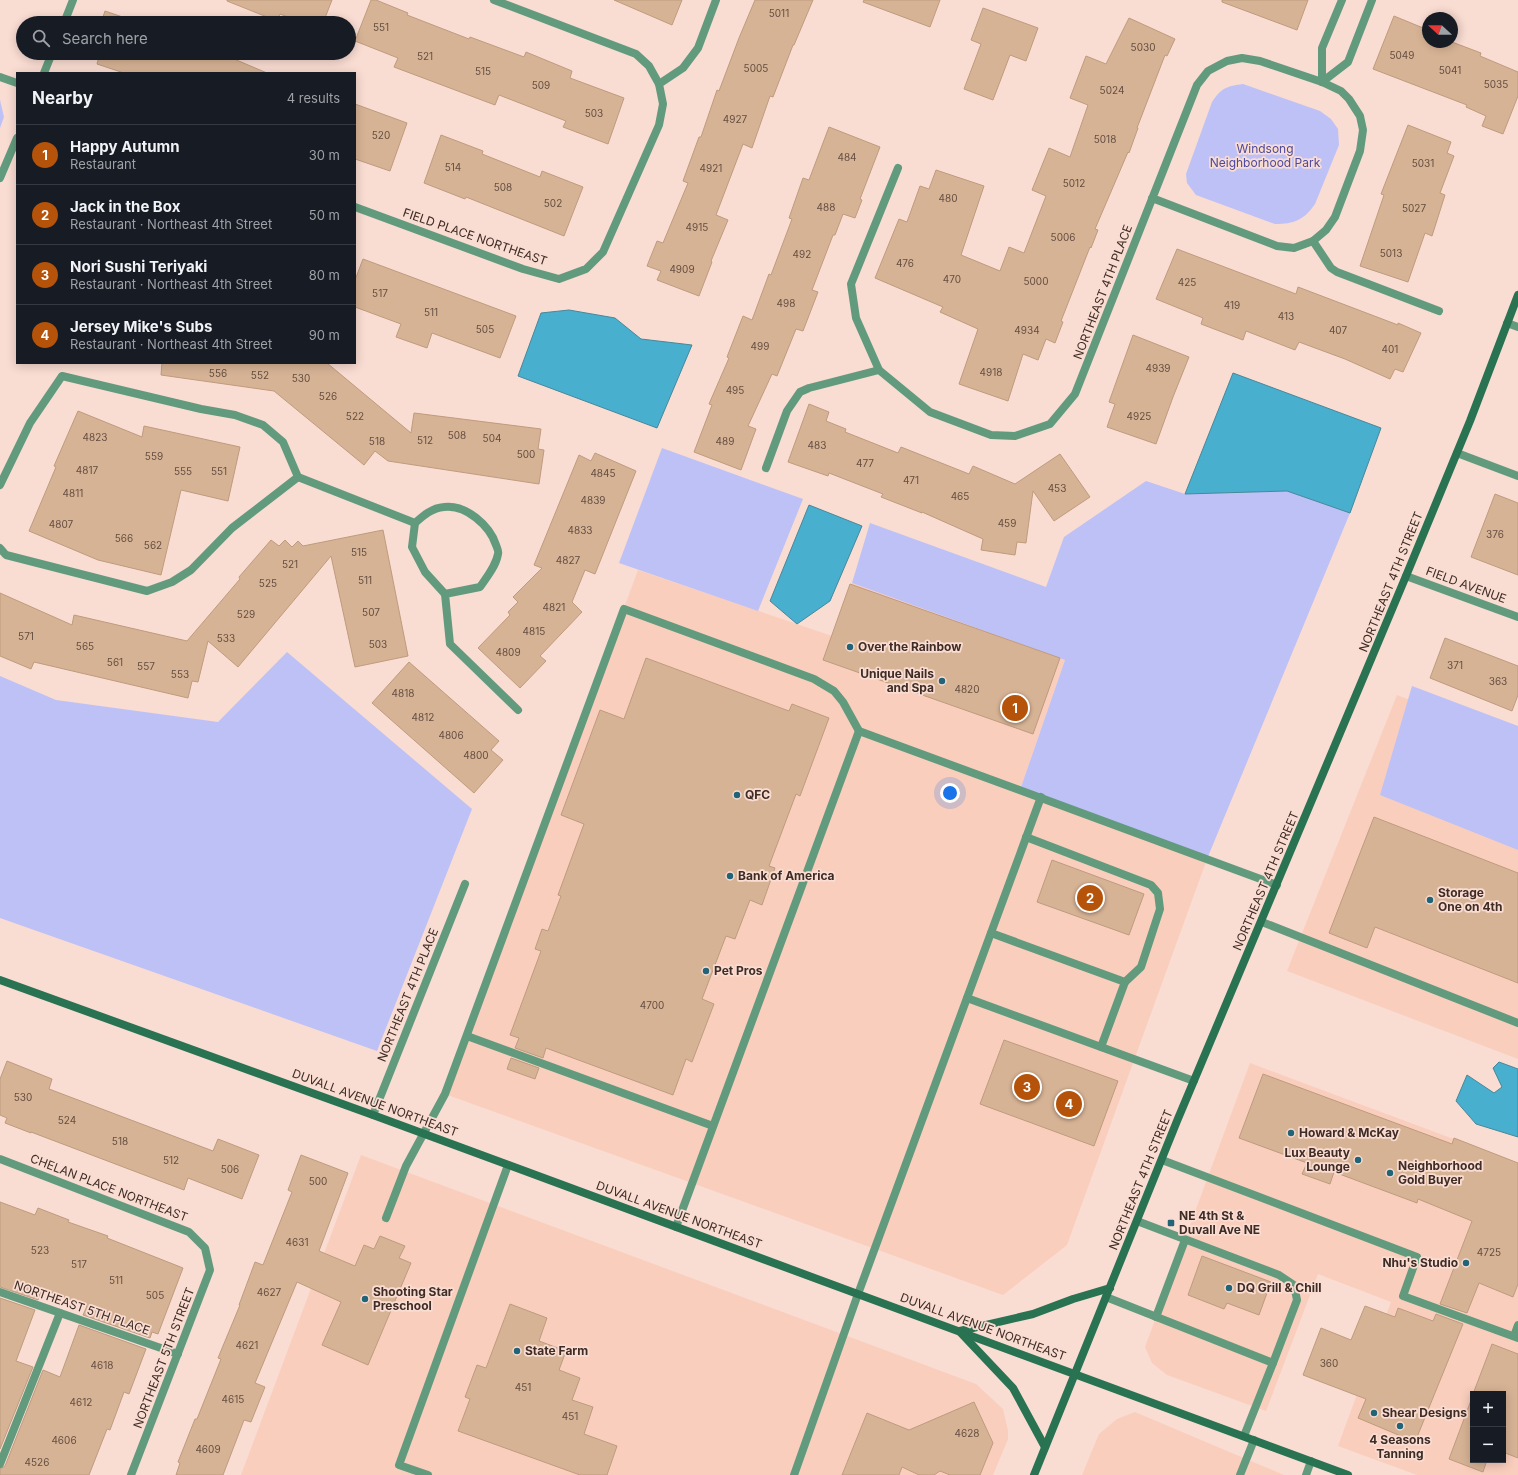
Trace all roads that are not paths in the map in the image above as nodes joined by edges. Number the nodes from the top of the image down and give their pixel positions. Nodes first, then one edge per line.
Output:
1 (73, 0) edge
2 (494, 0) edge
3 (716, 0) edge
4 (1342, 0) edge
5 (1372, 0) edge
6 (67, 16) edge
7 (49, 60) edge
8 (44, 72) edge
9 (0, 77) edge
10 (1322, 82) junction
11 (16, 83) edge
12 (658, 84) junction
13 (16, 140) edge
14 (898, 168) dead end
15 (0, 178) edge
16 (1152, 198) junction
17 (356, 207) edge
18 (1313, 241) junction
19 (1518, 295) edge
20 (1439, 311) dead end
21 (1507, 323) junction
22 (1518, 327) edge
23 (879, 370) junction
24 (1456, 453) junction
25 (766, 468) dead end
26 (1518, 476) edge
27 (298, 477) junction
28 (0, 485) edge
29 (415, 523) junction
30 (0, 548) edge
31 (1406, 576) junction
32 (445, 594) junction
33 (1518, 617) edge
34 (518, 710) dead end
35 (859, 731) junction
36 (1041, 798) junction
37 (1026, 837) junction
38 (466, 884) dead end
39 (1277, 884) junction
40 (1262, 922) junction
41 (991, 933) junction
42 (0, 980) edge
43 (1125, 982) junction
44 (967, 998) junction
45 (1518, 1023) edge
46 (467, 1036) junction
47 (1101, 1047) junction
48 (1194, 1081) junction
49 (373, 1115) junction
50 (713, 1126) junction
51 (424, 1134) junction
52 (0, 1159) edge
53 (1162, 1160) junction
54 (508, 1165) junction
55 (386, 1218) dead end
56 (1137, 1221) junction
57 (676, 1227) junction
58 (1186, 1240) junction
59 (205, 1248) joint
60 (1110, 1288) junction
61 (0, 1292) edge
62 (858, 1294) junction
63 (1106, 1297) junction
64 (60, 1313) junction
65 (1156, 1317) junction
66 (1518, 1325) edge
67 (959, 1331) junction
68 (1516, 1337) edge
69 (178, 1354) junction
70 (1273, 1363) junction
71 (1074, 1373) junction
72 (1244, 1436) junction
73 (1254, 1440) junction
74 (1045, 1447) junction
75 (1311, 1461) junction
76 (0, 1464) edge
77 (131, 1475) edge
78 (428, 1475) edge
79 (794, 1475) edge
80 (1034, 1475) edge
81 (1240, 1475) edge
82 (1306, 1475) edge
83 (1348, 1475) edge

1 - 6 street
2 - 12 street
3 - 12 street
4 - 10 street
5 - 10 street
7 - 8 street
9 - 11 street
10 - 16 street, NORTHEAST 4TH PLACE
10 - 18 street, NORTHEAST 4TH PLACE
12 - 17 street, FIELD PLACE NORTHEAST
13 - 15 street
14 - 23 street
16 - 18 street, NORTHEAST 4TH PLACE
16 - 23 street, NORTHEAST 4TH PLACE
18 - 20 street
19 - 21 main road, NORTHEAST 4TH STREET
21 - 22 street
21 - 24 main road, NORTHEAST 4TH STREET
23 - 25 street
24 - 26 street
24 - 31 main road, NORTHEAST 4TH STREET
27 - 28 street
27 - 29 street
27 - 30 street
29 - 32 street
29 - 32 street
31 - 33 street, FIELD AVENUE
31 - 39 main road, NORTHEAST 4TH STREET
32 - 34 street
35 - 36 street
35 - 46 street
35 - 50 street
36 - 37 street
36 - 39 street
37 - 41 street
37 - 43 street
38 - 49 street, NORTHEAST 4TH PLACE
39 - 40 main road, NORTHEAST 4TH STREET
40 - 45 street
40 - 48 main road, NORTHEAST 4TH STREET
41 - 43 street
41 - 44 street
42 - 49 main road, DUVALL AVENUE NORTHEAST
43 - 47 street
44 - 47 street
44 - 62 street
46 - 50 street
46 - 51 street
47 - 48 street
48 - 53 main road, NORTHEAST 4TH STREET
49 - 51 main road, DUVALL AVENUE NORTHEAST
50 - 57 street
51 - 54 main road, DUVALL AVENUE NORTHEAST
51 - 55 street
52 - 59 street, CHELAN PLACE NORTHEAST
53 - 56 main road, NORTHEAST 4TH STREET
53 - 68 street
54 - 57 main road, DUVALL AVENUE NORTHEAST
54 - 78 street
56 - 58 street
56 - 60 main road, NORTHEAST 4TH STREET
57 - 62 main road, DUVALL AVENUE NORTHEAST
58 - 65 street
58 - 70 street
59 - 69 street, NORTHEAST 5TH STREET
60 - 63 main road, NORTHEAST 4TH STREET
60 - 67 main road
61 - 64 street, NORTHEAST 5TH PLACE
62 - 67 main road, DUVALL AVENUE NORTHEAST
62 - 79 street
63 - 65 street
63 - 71 main road, NORTHEAST 4TH STREET
64 - 69 street, NORTHEAST 5TH PLACE
64 - 76 street
65 - 70 street
66 - 68 street
67 - 71 main road, DUVALL AVENUE NORTHEAST
67 - 74 main road
69 - 77 street, NORTHEAST 5TH STREET
70 - 72 street
71 - 72 main road, DUVALL AVENUE NORTHEAST
71 - 74 main road, NORTHEAST 4TH STREET
72 - 73 main road, DUVALL AVENUE NORTHEAST
73 - 75 main road, DUVALL AVENUE NORTHEAST
73 - 81 street
74 - 80 main road, NORTHEAST 4TH STREET
75 - 82 street
75 - 83 main road, DUVALL AVENUE NORTHEAST

